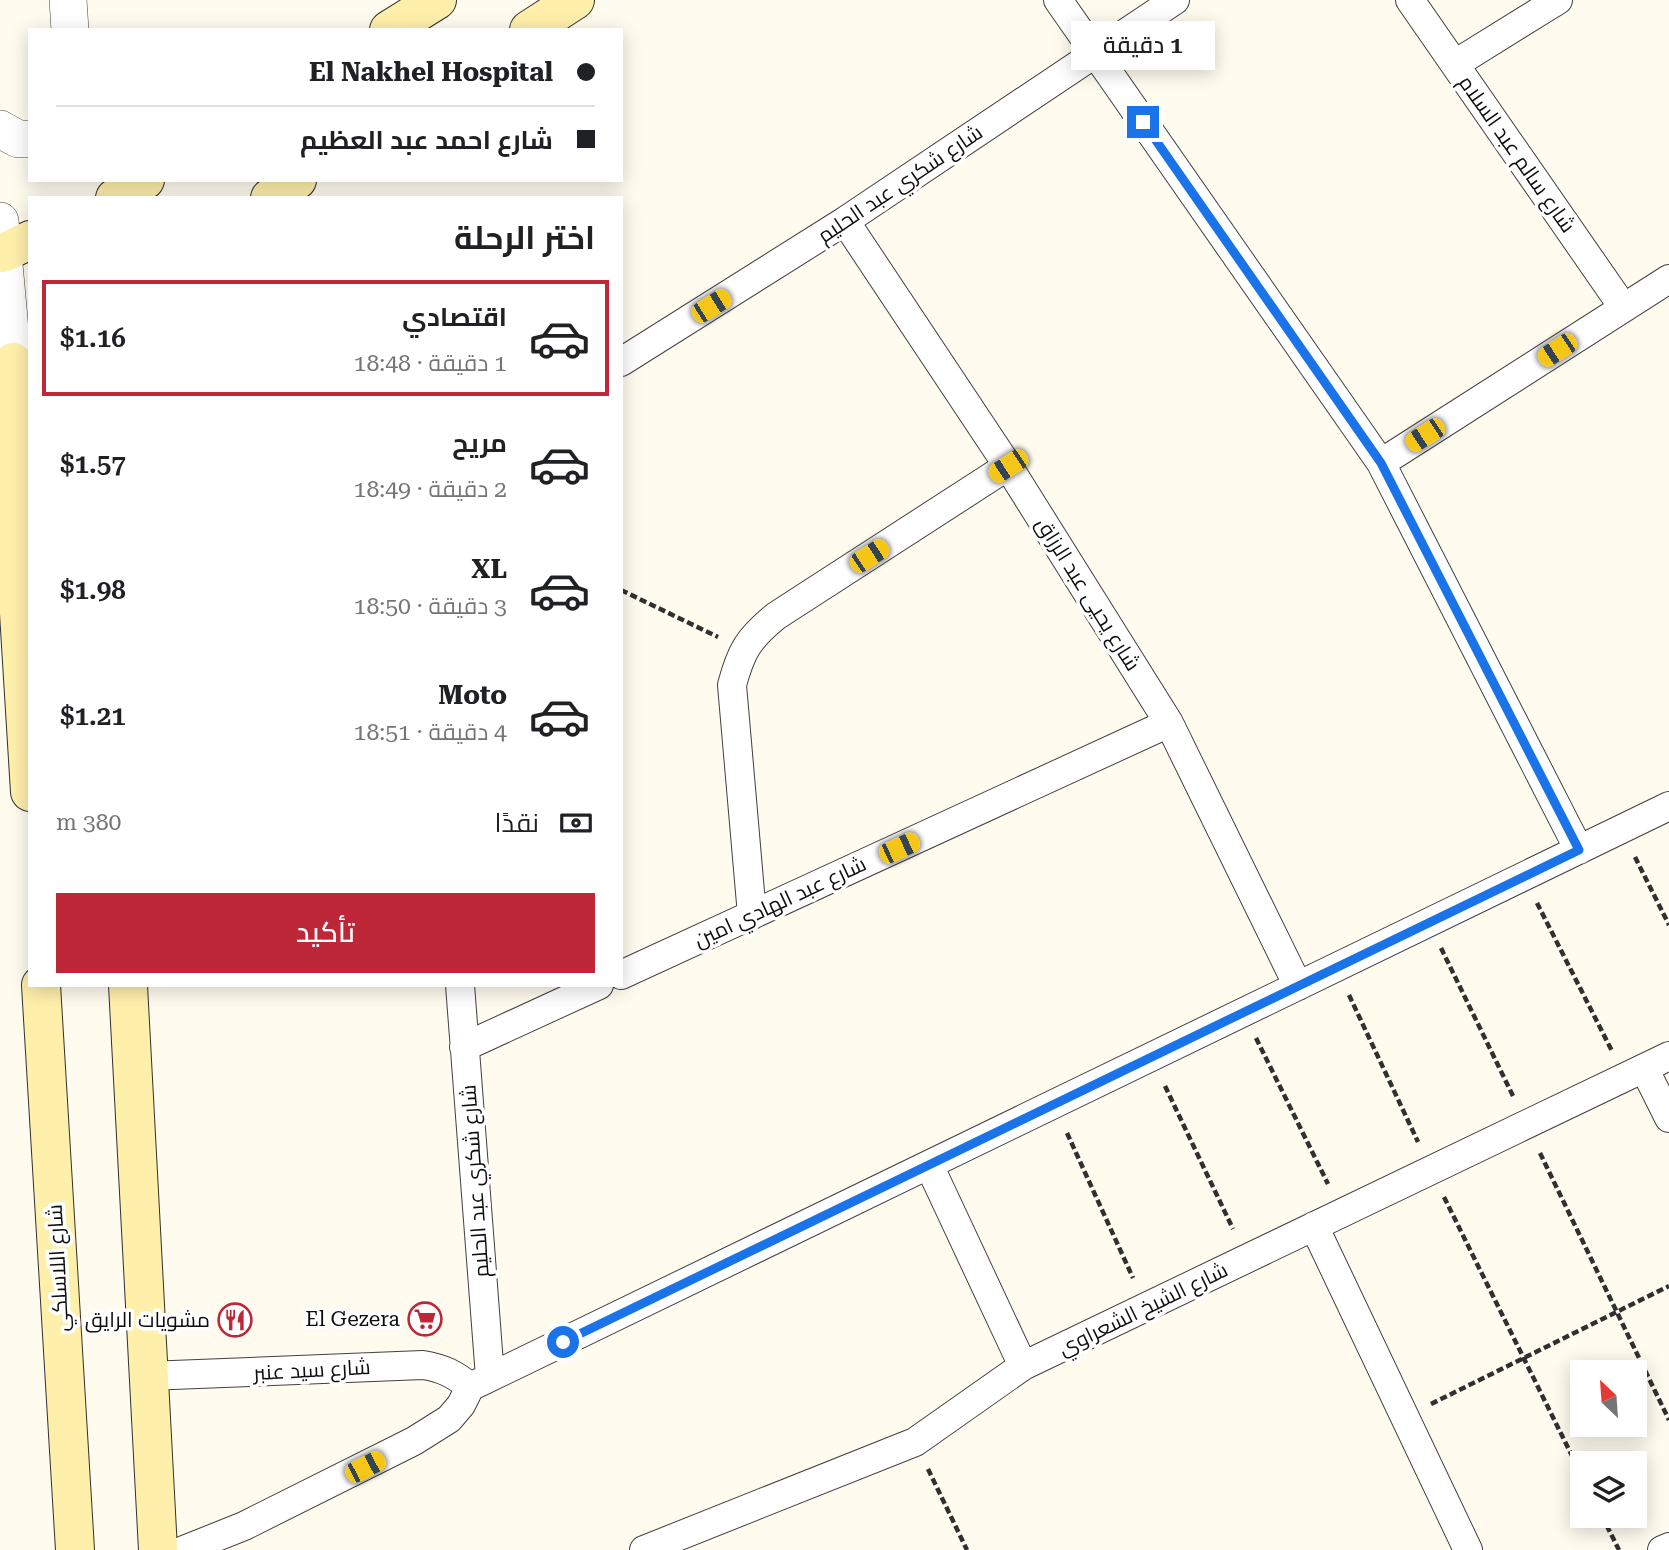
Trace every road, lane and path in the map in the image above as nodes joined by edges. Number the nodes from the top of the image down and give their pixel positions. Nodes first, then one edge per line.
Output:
1 (68, 0) edge
2 (437, 0) edge
3 (575, 0) edge
4 (1058, 0) edge
5 (1175, 0) edge
6 (1410, 0) edge
7 (1558, 0) edge
8 (70, 28) edge
9 (392, 28) edge
10 (532, 28) edge
11 (1096, 54) junction
12 (1455, 64) junction
13 (0, 129) edge
14 (28, 139) edge
15 (294, 182) edge
16 (273, 196) edge
17 (845, 221) junction
18 (8, 243) edge
19 (1669, 279) edge
20 (1623, 307) junction
21 (623, 361) edge
22 (14, 362) edge
23 (1381, 463) junction
24 (1008, 466) junction
25 (23, 562) edge
26 (623, 591) edge
27 (744, 650) junction
28 (1168, 723) junction
29 (28, 726) edge
30 (1669, 806) edge
31 (1621, 829) junction
32 (1579, 850) junction
33 (1523, 877) junction
34 (752, 915) junction
35 (1429, 923) junction
36 (1669, 925) edge
37 (1336, 967) junction
38 (623, 974) edge
39 (1298, 986) junction
40 (41, 987) edge
41 (128, 987) edge
42 (460, 987) edge
43 (595, 987) edge
44 (1243, 1012) junction
45 (464, 1047) junction
46 (1669, 1056) edge
47 (1151, 1057) junction
48 (1634, 1072) junction
49 (1054, 1104) junction
50 (1669, 1118) edge
51 (1526, 1124) junction
52 (929, 1165) junction
53 (1431, 1171) junction
54 (1342, 1213) junction
55 (1314, 1226) junction
56 (1247, 1259) junction
57 (1669, 1286) edge
58 (1146, 1307) junction
59 (1618, 1312) junction
60 (1523, 1358) junction
61 (1023, 1366) junction
62 (147, 1376) junction
63 (480, 1382) junction
64 (1405, 1417) junction
65 (1669, 1420) edge
66 (915, 1442) junction
67 (1570, 1452) edge
68 (1608, 1528) edge
69 (1669, 1547) edge
70 (75, 1550) edge
71 (158, 1550) edge
72 (184, 1550) edge
73 (644, 1550) edge
74 (967, 1550) edge
75 (1468, 1550) edge
76 (1619, 1550) edge
77 (1662, 1550) edge

1 - 8 street
2 - 9 main road
3 - 10 main road
4 - 11 street
5 - 11 street, شارع شكري عبد الحليم
6 - 12 street, شارع سالم عبد السلام
7 - 12 street
11 - 17 street, شارع شكري عبد الحليم
11 - 23 street
12 - 20 street, شارع سالم عبد السلام
13 - 14 street
15 - 16 main road
17 - 21 street, شارع شكري عبد الحليم
17 - 24 street, شارع يحيى عبد الرزاق
18 - 22 street
19 - 20 street
20 - 23 street
22 - 25 main road
23 - 32 street
24 - 27 street
24 - 28 street, شارع يحيى عبد الرزاق
25 - 29 main road
26 - 27 path
27 - 34 street
28 - 34 street, شارع عبد الهادي امين
28 - 39 street, شارع يحيى عبد الرزاق
30 - 31 street
31 - 32 street
31 - 36 path
32 - 33 street
33 - 35 street
33 - 48 path
34 - 38 street, شارع عبد الهادي امين
35 - 37 street
35 - 51 path
37 - 39 street
37 - 53 path
39 - 44 street
40 - 70 main road, شارع اللاسلكي
41 - 62 main road
42 - 45 street, شارع شكري عبد الحليم
43 - 45 street
44 - 47 street
44 - 54 path
45 - 63 street, شارع شكري عبد الحليم
46 - 48 street, شارع الشيخ الشعراوي
47 - 49 street
47 - 56 path
48 - 50 street
48 - 51 street, شارع الشيخ الشعراوي
49 - 52 street
49 - 58 path
51 - 53 street, شارع الشيخ الشعراوي
51 - 59 path
52 - 61 street
52 - 63 street
53 - 54 street, شارع الشيخ الشعراوي
53 - 60 path
54 - 55 street, شارع الشيخ الشعراوي
55 - 56 street, شارع الشيخ الشعراوي
55 - 64 street
56 - 58 street, شارع الشيخ الشعراوي
57 - 59 path
58 - 61 street, شارع الشيخ الشعراوي
59 - 60 path
59 - 65 path
60 - 64 path
60 - 67 path
61 - 66 street, شارع الشيخ الشعراوي
62 - 63 street, شارع سيد عنبر
62 - 71 main road
63 - 72 street
64 - 75 street
66 - 73 street, شارع الشيخ الشعراوي
66 - 74 path
68 - 76 path
69 - 77 street

